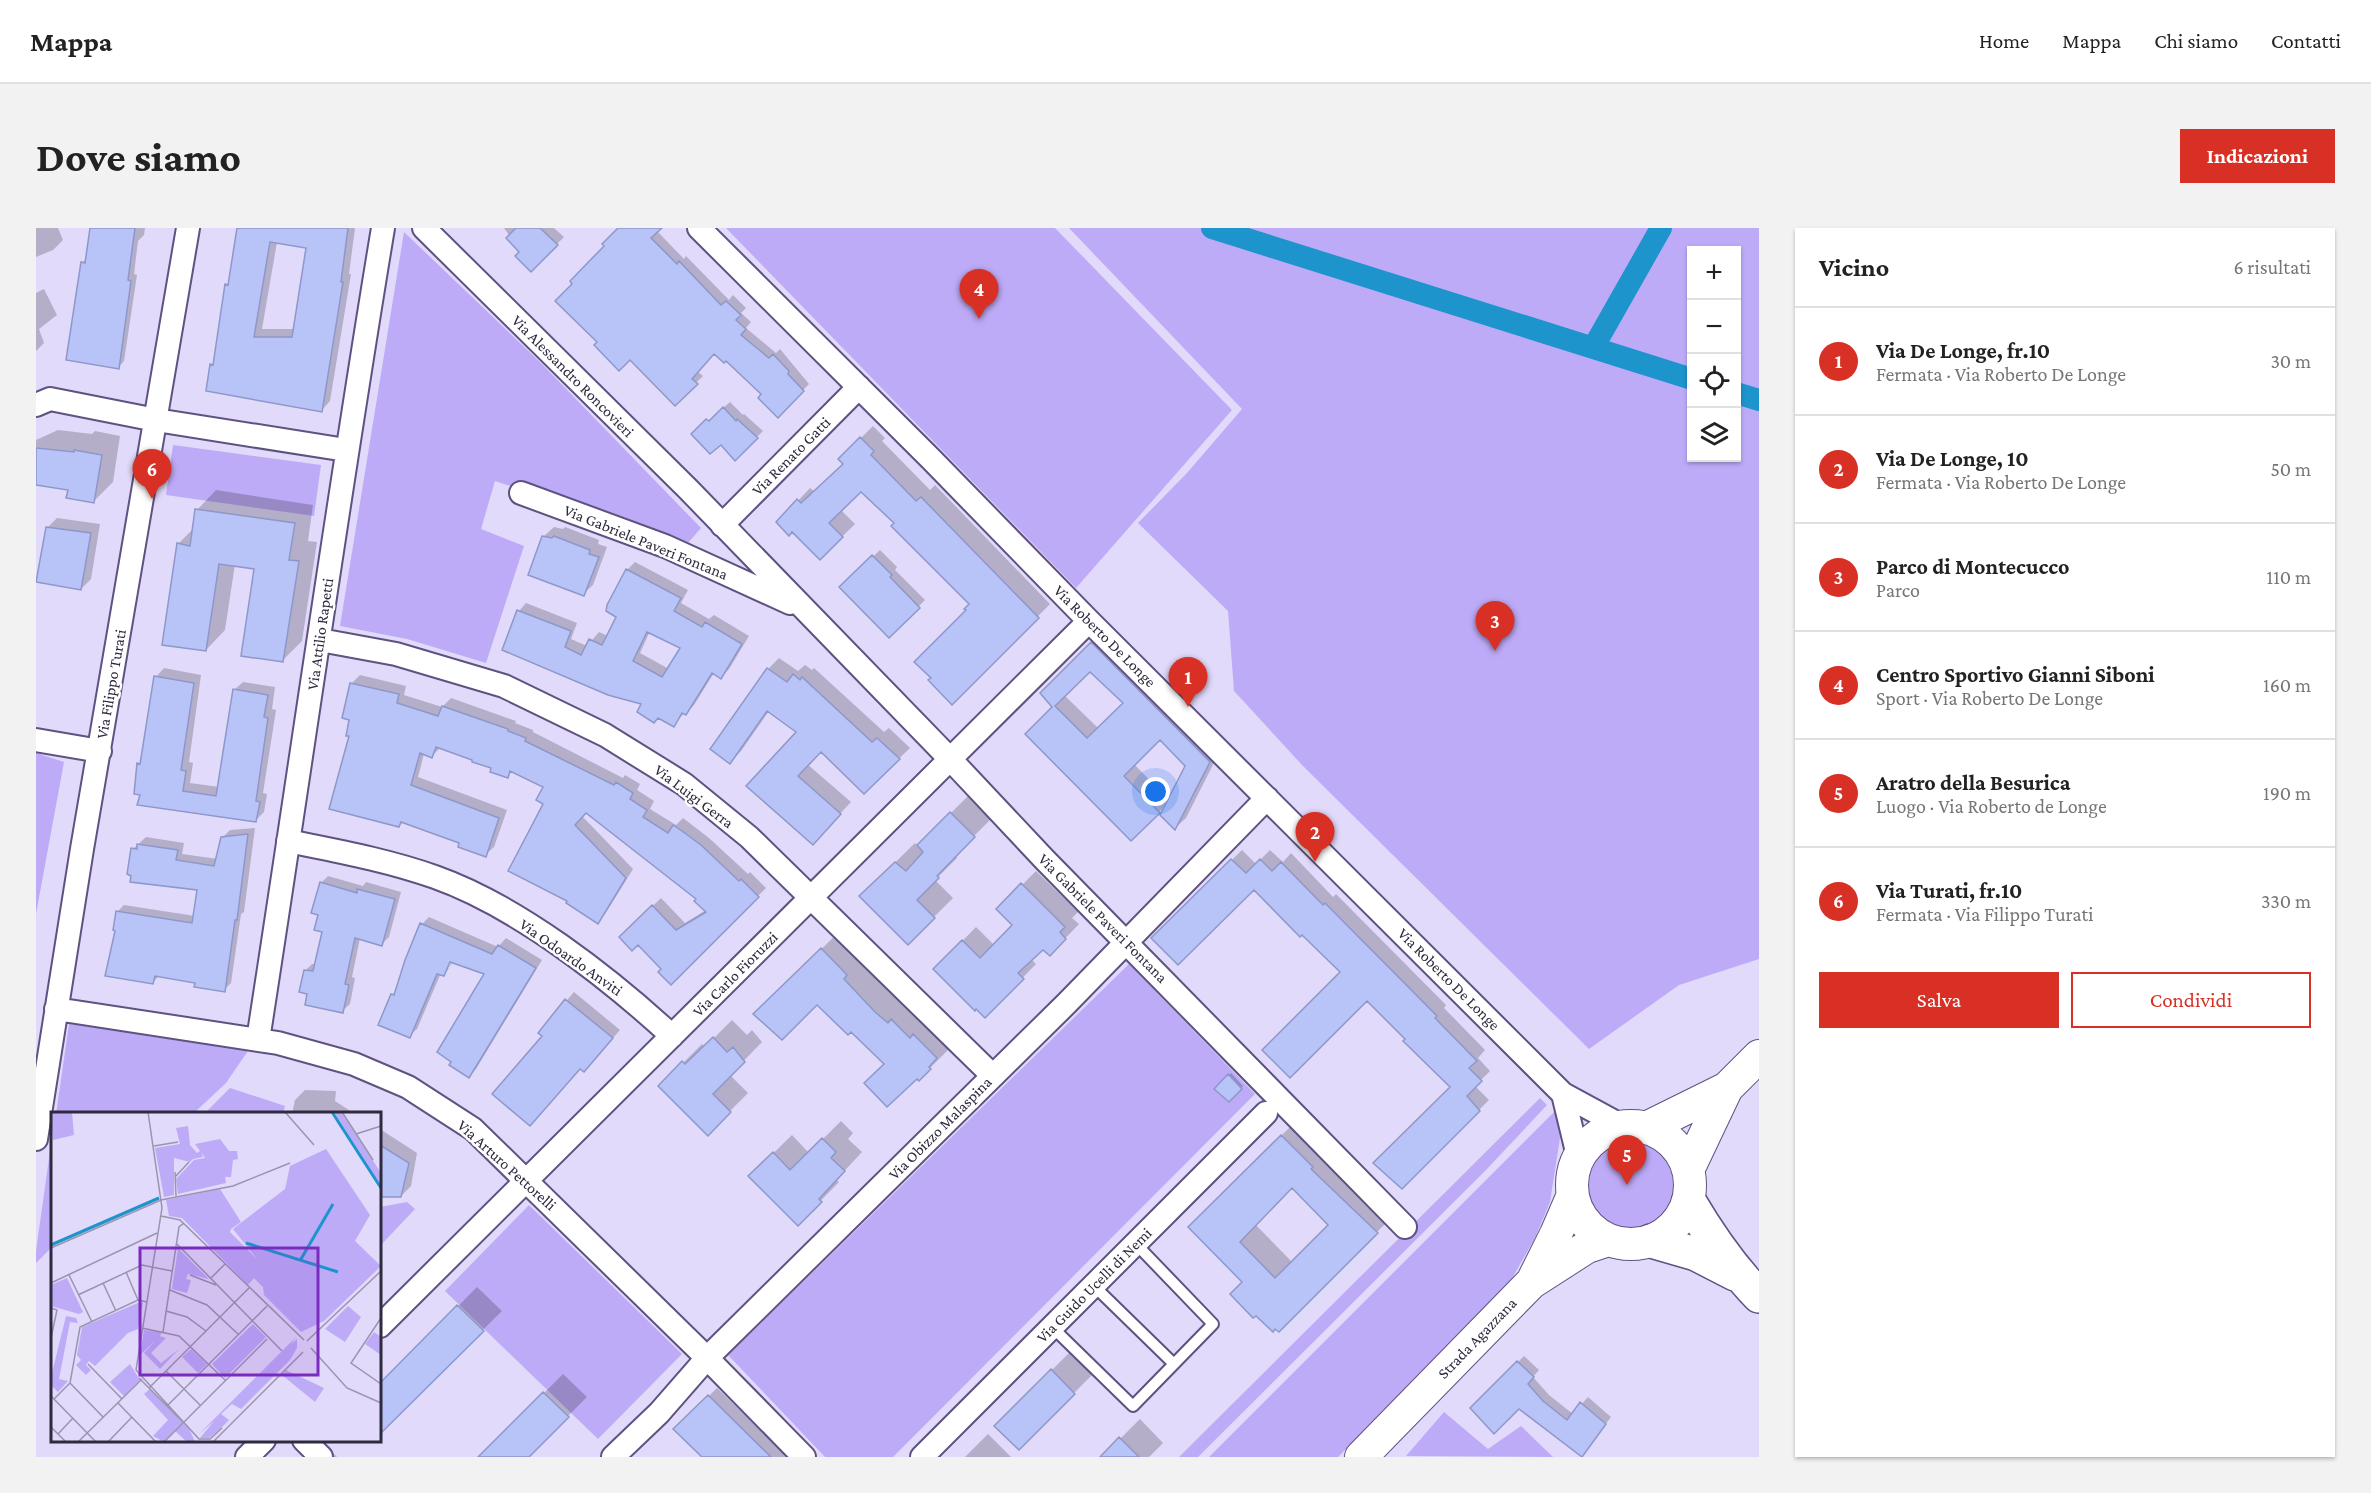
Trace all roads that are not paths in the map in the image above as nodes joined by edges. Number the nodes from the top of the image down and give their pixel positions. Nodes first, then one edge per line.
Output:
1 (188, 228) edge
2 (383, 228) edge
3 (424, 228) edge
4 (699, 228) edge
5 (859, 387) junction
6 (36, 405) edge
7 (156, 420) junction
8 (346, 450) junction
9 (520, 493) dead end
10 (722, 525) junction
11 (803, 609) junction
12 (1089, 621) junction
13 (320, 640) junction
14 (36, 740) edge
15 (100, 751) junction
16 (951, 760) junction
17 (1267, 798) junction
18 (288, 841) junction
19 (812, 898) junction
20 (1127, 942) junction
21 (56, 1009) junction
22 (672, 1036) junction
23 (258, 1040) junction
24 (1759, 1056) edge
25 (42, 1064) edge
26 (993, 1076) junction
27 (1726, 1088) junction
28 (1563, 1094) junction
29 (1266, 1113) dead end
30 (1635, 1126) junction
31 (36, 1139) edge
32 (1578, 1156) junction
33 (1689, 1168) junction
34 (526, 1180) junction
35 (1572, 1197) junction
36 (1689, 1200) junction
37 (1405, 1227) dead end
38 (1608, 1240) junction
39 (1651, 1241) junction
40 (1135, 1244) junction
41 (1531, 1283) junction
42 (1094, 1285) junction
43 (1749, 1286) edge
44 (381, 1325) edge
45 (1052, 1327) junction
46 (707, 1359) junction
47 (1174, 1364) junction
48 (262, 1442) edge
49 (306, 1442) edge
50 (248, 1457) edge
51 (321, 1457) edge
52 (613, 1457) edge
53 (804, 1457) edge
54 (922, 1457) edge
55 (1361, 1457) edge

1 - 7 street, Via Filippo Turati
2 - 8 street, Via Attilio Rapetti
3 - 10 street, Via Alessandro Roncovieri
4 - 5 street, Via Roberto De Longe
5 - 10 street, Via Renato Gatti
5 - 12 street, Via Roberto De Longe
6 - 7 street
7 - 8 street
7 - 15 street, Via Filippo Turati
8 - 13 street, Via Attilio Rapetti
9 - 11 street, Via Gabriele Paveri Fontana
10 - 11 street, Via Gabriele Paveri Fontana
11 - 16 street, Via Gabriele Paveri Fontana
12 - 16 street, Via Carlo Fioruzzi
12 - 17 street, Via Roberto De Longe
13 - 18 street, Via Attilio Rapetti
13 - 19 street, Via Luigi Gerra
14 - 15 street
15 - 21 street, Via Filippo Turati
16 - 19 street, Via Carlo Fioruzzi
16 - 20 street, Via Gabriele Paveri Fontana
17 - 20 street, Via Obizzo Malaspina
17 - 28 street, Via Roberto De Longe
18 - 22 street, Via Odoardo Anviti
18 - 23 street, Via Attilio Rapetti
19 - 22 street, Via Carlo Fioruzzi
19 - 26 street, Via Luigi Gerra
20 - 26 street, Via Obizzo Malaspina
20 - 37 street, Via Gabriele Paveri Fontana
21 - 23 street, Via Arturo Pettorelli
21 - 25 street, Via Filippo Turati
22 - 34 street, Via Carlo Fioruzzi
23 - 34 street, Via Arturo Pettorelli
24 - 27 main road
25 - 31 street, Via Filippo Turati
26 - 46 street, Via Obizzo Malaspina
27 - 30 main road
27 - 33 main road
28 - 30 street
28 - 32 street
29 - 40 street, Via Guido Ucelli di Nemi
30 - 32 main road
30 - 33 main road
32 - 35 main road
33 - 36 main road
34 - 44 street, Via Carlo Fioruzzi
34 - 46 street, Via Arturo Pettorelli
35 - 38 main road
35 - 41 main road
36 - 39 main road
36 - 43 main road
38 - 39 main road
38 - 41 main road, Strada Agazzana
39 - 43 main road
40 - 42 street, Via Guido Ucelli di Nemi
40 - 47 lane
41 - 55 main road, Strada Agazzana
42 - 45 street, Via Guido Ucelli di Nemi
42 - 47 lane
45 - 47 lane
45 - 54 street, Via Guido Ucelli di Nemi
46 - 52 street, Via Obizzo Malaspina
46 - 53 street, Via Arturo Pettorelli
48 - 50 street
49 - 51 street

